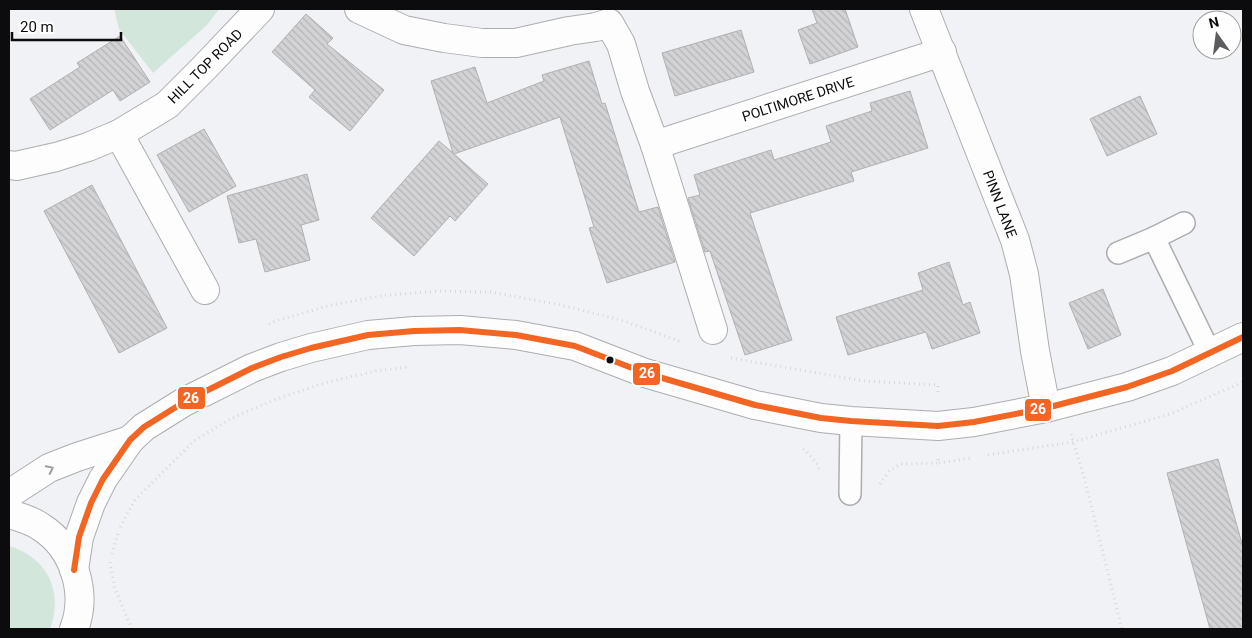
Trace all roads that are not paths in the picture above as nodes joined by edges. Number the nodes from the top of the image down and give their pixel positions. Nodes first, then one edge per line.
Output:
1 (260, 9) edge
2 (359, 9) edge
3 (924, 9) edge
4 (942, 52) junction
5 (119, 134) junction
6 (655, 145) junction
7 (11, 172) edge
8 (1184, 223) dead end
9 (1154, 238) junction
10 (1118, 253) dead end
11 (205, 290) dead end
12 (712, 330) dead end
13 (1243, 337) edge
14 (1210, 353) junction
15 (1055, 406) junction
16 (851, 421) junction
17 (130, 440) junction
18 (850, 487) road end
19 (9, 494) edge
20 (9, 514) edge
21 (74, 570) junction
22 (77, 616) edge
23 (97, 629) edge

1 - 5 street, HILL TOP ROAD
2 - 6 street
3 - 4 street, PINN LANE
4 - 6 street, POLTIMORE DRIVE
4 - 15 street, PINN LANE
5 - 7 street, HILL TOP ROAD
5 - 11 street
6 - 12 street
8 - 9 lane
9 - 10 lane
9 - 14 lane
13 - 14 street
14 - 15 street
15 - 16 street
16 - 17 street
16 - 18 lane
19 -> 17 street
17 - 21 street
20 - 21 street
21 - 22 street
22 - 23 street

